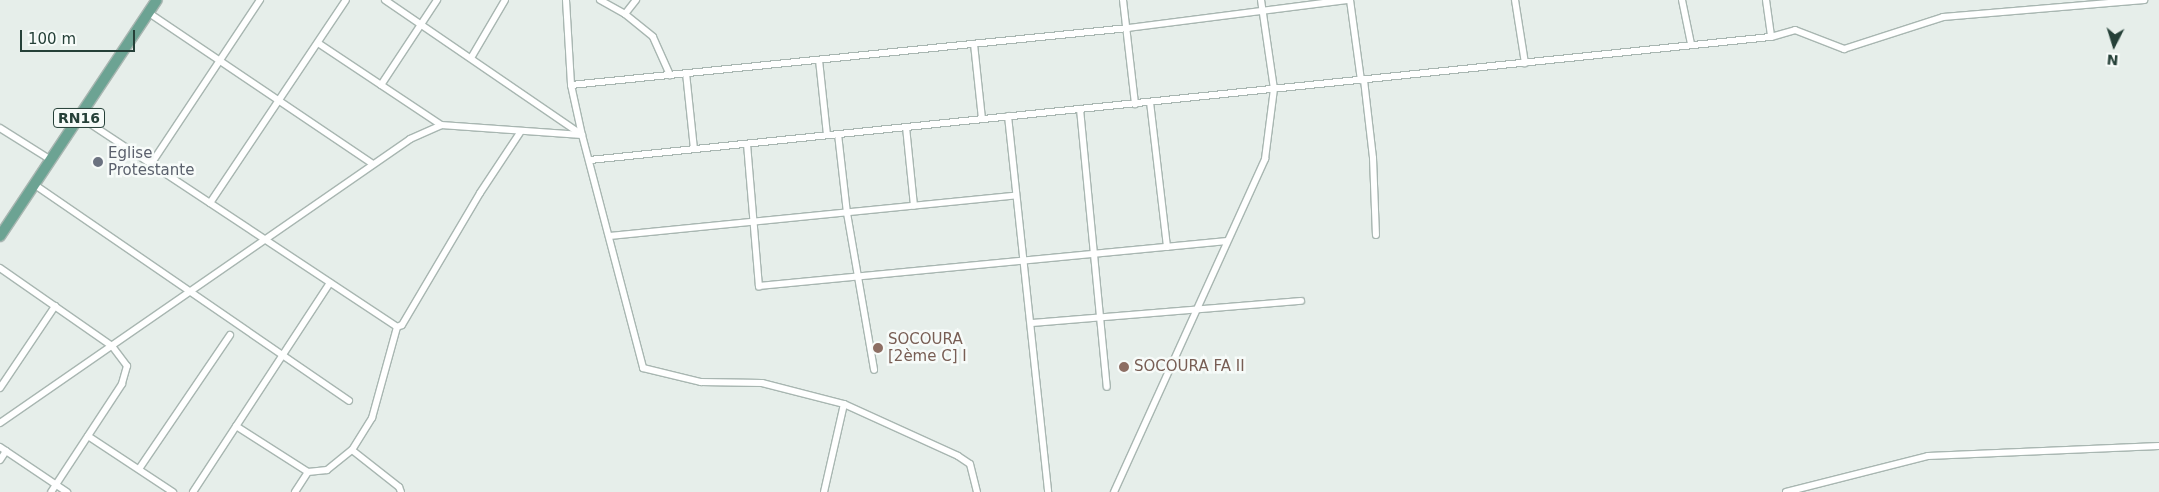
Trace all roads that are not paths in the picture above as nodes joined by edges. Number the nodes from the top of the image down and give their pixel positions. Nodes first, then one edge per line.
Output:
1 (157, 0) edge
2 (260, 0) edge
3 (346, 0) edge
4 (385, 0) edge
5 (437, 0) edge
6 (505, 0) edge
7 (566, 0) edge
8 (600, 0) edge
9 (636, 0) edge
10 (1123, 0) edge
11 (1261, 0) edge
12 (1349, 0) edge
13 (1515, 0) edge
14 (1682, 0) edge
15 (1766, 0) edge
16 (2144, 0) edge
17 (1262, 9) junction
18 (149, 13) junction
19 (626, 14) junction
20 (421, 25) junction
21 (1128, 28) junction
22 (1771, 37) junction
23 (318, 43) junction
24 (974, 44) junction
25 (1691, 44) junction
26 (471, 58) junction
27 (819, 60) junction
28 (220, 61) junction
29 (1525, 63) junction
30 (686, 74) junction
31 (670, 75) junction
32 (1363, 80) junction
33 (380, 85) junction
34 (571, 85) junction
35 (1274, 89) junction
36 (278, 101) junction
37 (1150, 102) junction
38 (1134, 104) junction
39 (1080, 109) junction
40 (1008, 116) junction
41 (80, 117) junction
42 (982, 119) junction
43 (441, 125) junction
44 (906, 127) junction
45 (0, 128) edge
46 (521, 131) junction
47 (838, 134) junction
48 (582, 135) junction
49 (827, 135) junction
50 (747, 144) junction
51 (694, 149) junction
52 (51, 160) junction
53 (590, 160) junction
54 (152, 164) junction
55 (373, 164) junction
56 (35, 184) junction
57 (1014, 196) junction
58 (210, 203) junction
59 (914, 206) junction
60 (847, 213) junction
61 (754, 220) junction
62 (1376, 235) dead end
63 (0, 236) edge
64 (610, 236) junction
65 (266, 240) junction
66 (1227, 241) junction
67 (1167, 247) junction
68 (1094, 256) junction
69 (1025, 261) junction
70 (0, 268) edge
71 (857, 276) junction
72 (330, 283) junction
73 (191, 292) junction
74 (1301, 301) dead end
75 (54, 306) junction
76 (1196, 307) junction
77 (1100, 318) junction
78 (1032, 323) junction
79 (397, 327) junction
80 (230, 334) dead end
81 (112, 346) junction
82 (282, 356) junction
83 (874, 370) dead end
84 (1106, 387) dead end
85 (0, 388) edge
86 (349, 401) dead end
87 (844, 404) junction
88 (0, 423) edge
89 (236, 426) junction
90 (88, 436) junction
91 (2159, 446) edge
92 (3, 449) edge
93 (352, 450) junction
94 (0, 460) edge
95 (139, 469) junction
96 (308, 472) junction
97 (56, 485) junction
98 (51, 492) edge
99 (67, 492) edge
100 (172, 492) edge
101 (193, 492) edge
102 (295, 492) edge
103 (401, 492) edge
104 (824, 492) edge
105 (977, 492) edge
106 (1048, 492) edge
107 (1114, 492) edge
108 (1786, 492) edge

1 - 18 main road, RN16
2 - 28 street
3 - 23 street
4 - 20 street
5 - 20 street
6 - 26 street
7 - 34 street
8 - 19 street
9 - 19 street
10 - 21 street
11 - 17 street
12 - 17 street
12 - 32 street
13 - 29 street
14 - 25 street
15 - 22 street
16 - 22 street
17 - 21 street
17 - 35 street
18 - 28 street
18 - 41 main road, RN16
19 - 31 street
20 - 26 street
20 - 33 street
21 - 24 street
21 - 38 street
22 - 25 street
23 - 33 street
23 - 36 street
24 - 27 street
24 - 42 street
25 - 29 street
26 - 48 street
27 - 30 street
27 - 49 street
28 - 36 street
28 - 54 street
29 - 32 street
30 - 31 street
30 - 51 street
31 - 34 street
32 - 35 street
32 - 62 street
33 - 43 street
34 - 48 street
35 - 37 street
35 - 66 street
36 - 55 street
36 - 58 street
37 - 38 street
37 - 67 street
38 - 39 street
39 - 40 street
39 - 68 street
40 - 42 street
40 - 57 street
41 - 52 main road, RN16
41 - 54 street
42 - 44 street
43 - 46 street
43 - 55 street
44 - 47 street
44 - 59 street
45 - 52 street
46 - 48 street
46 - 79 street
47 - 49 street
47 - 60 street
48 - 53 street
49 - 50 street
50 - 51 street
50 - 61 street
51 - 53 street
52 - 56 main road, RN16
53 - 64 street
54 - 58 street
55 - 65 street
56 - 63 main road, RN16
56 - 73 street
57 - 59 street
57 - 69 street
58 - 65 street
59 - 60 street
60 - 61 street
60 - 71 street
61 - 64 street
61 - 71 street
64 - 87 street
65 - 72 street
65 - 73 street
66 - 67 street
66 - 76 street
67 - 68 street
68 - 69 street
68 - 77 street
69 - 71 street
69 - 78 street
70 - 75 street
71 - 83 street
72 - 79 street
72 - 82 street
73 - 81 street
73 - 82 street
74 - 76 street
75 - 81 street
75 - 85 street
76 - 77 street
76 - 107 street
77 - 78 street
77 - 84 street
78 - 106 street
79 - 93 street
80 - 95 street
81 - 88 street
81 - 90 street
82 - 86 street
82 - 89 street
87 - 104 street
87 - 105 street
89 - 96 street
89 - 101 street
90 - 95 street
90 - 97 street
91 - 108 street
92 - 94 street
92 - 97 street
93 - 96 street
93 - 103 street
95 - 100 street
96 - 102 street
97 - 98 street
97 - 99 street

